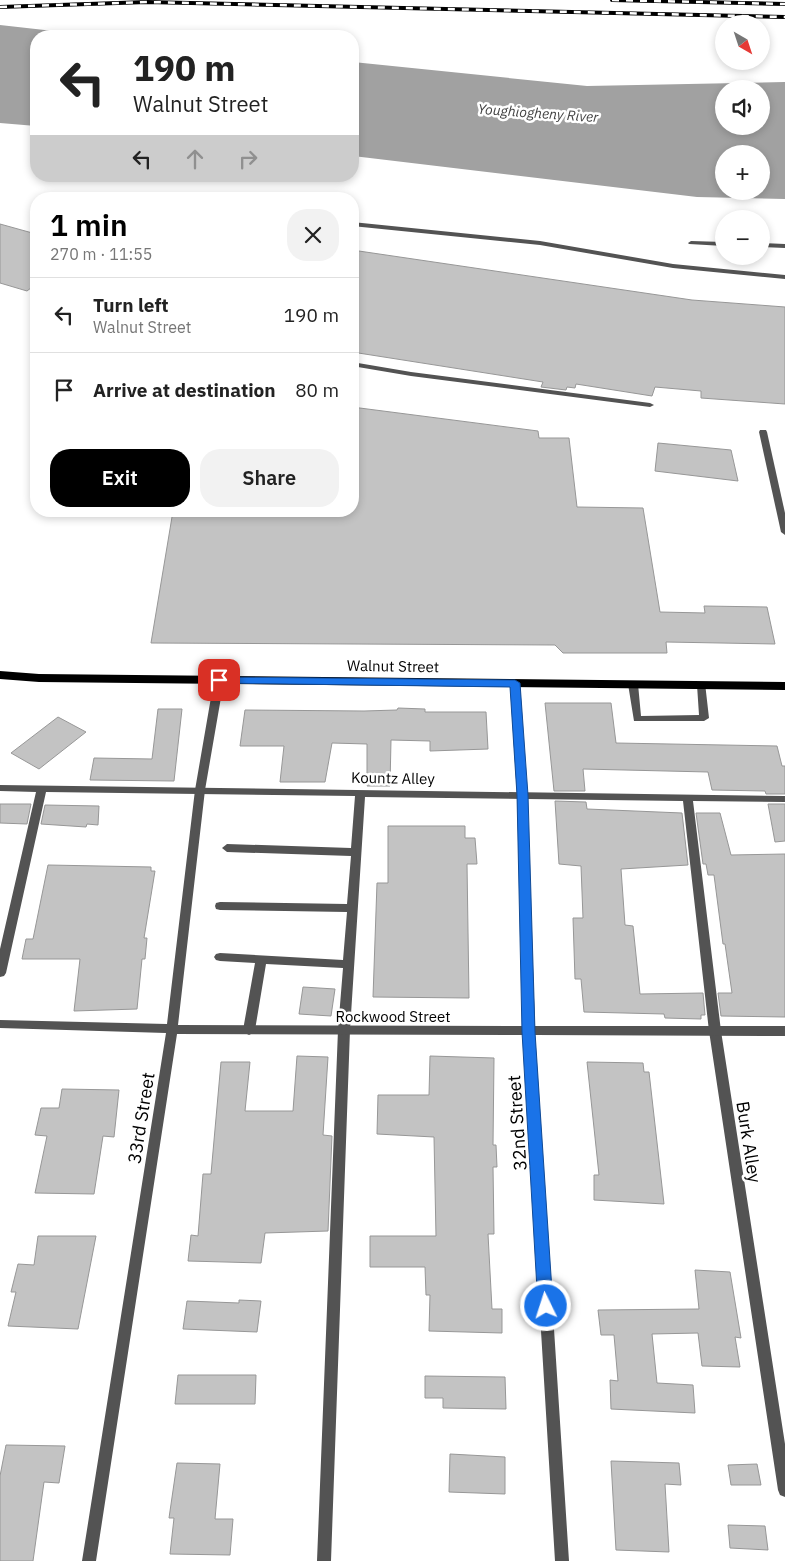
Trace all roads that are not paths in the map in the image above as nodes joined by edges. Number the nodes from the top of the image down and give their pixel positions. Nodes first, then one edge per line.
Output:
1 (359, 225) edge
2 (691, 243) dead end
3 (715, 244) edge
4 (770, 246) edge
5 (785, 246) edge
6 (785, 277) edge
7 (359, 365) edge
8 (650, 405) dead end
9 (763, 432) dead end
10 (785, 532) edge
11 (0, 675) edge
12 (219, 680) junction
13 (515, 683) junction
14 (632, 684) junction
15 (702, 685) junction
16 (785, 686) edge
17 (0, 788) edge
18 (42, 788) junction
19 (200, 790) junction
20 (360, 793) junction
21 (522, 795) junction
22 (688, 798) junction
23 (785, 799) edge
24 (227, 848) dead end
25 (356, 852) junction
26 (220, 906) dead end
27 (352, 908) junction
28 (220, 957) dead end
29 (261, 959) junction
30 (348, 964) junction
31 (0, 973) edge
32 (0, 1024) edge
33 (172, 1029) junction
34 (249, 1030) junction
35 (344, 1030) junction
36 (715, 1031) junction
37 (785, 1031) edge
38 (529, 1032) junction
39 (785, 1490) edge
40 (89, 1561) edge
41 (324, 1561) edge
42 (562, 1561) edge

1 - 6 street
2 - 3 street
4 - 5 street
7 - 8 street
9 - 10 street
11 - 12 main road, Walnut Street
12 - 13 main road, Walnut Street
12 - 19 street, 33rd Street
13 - 14 main road, Walnut Street
13 - 21 street, 32nd Street
14 - 15 main road, Walnut Street
14 - 15 street
15 - 16 main road, Walnut Street
17 - 18 street, Kountz Alley
18 - 19 street, Kountz Alley
18 - 31 street
19 - 20 street, Kountz Alley
19 - 33 street, 33rd Street
20 - 21 street, Kountz Alley
20 - 25 street
21 - 22 street, Kountz Alley
21 - 38 street, 32nd Street
22 - 23 street, Kountz Alley
22 - 36 street, Burk Alley
24 - 25 street
25 - 27 street
26 - 27 street
27 - 30 street
28 - 29 street
29 - 30 street
29 - 34 street
30 - 35 street
32 - 33 street, Rockwood Street
33 - 34 street, Rockwood Street
33 - 40 street, 33rd Street
34 - 35 street, Rockwood Street
35 - 38 street, Rockwood Street
35 - 41 street
36 - 37 street, Rockwood Street
36 - 38 street, Rockwood Street
36 - 39 street, Burk Alley
38 - 42 street, 32nd Street

